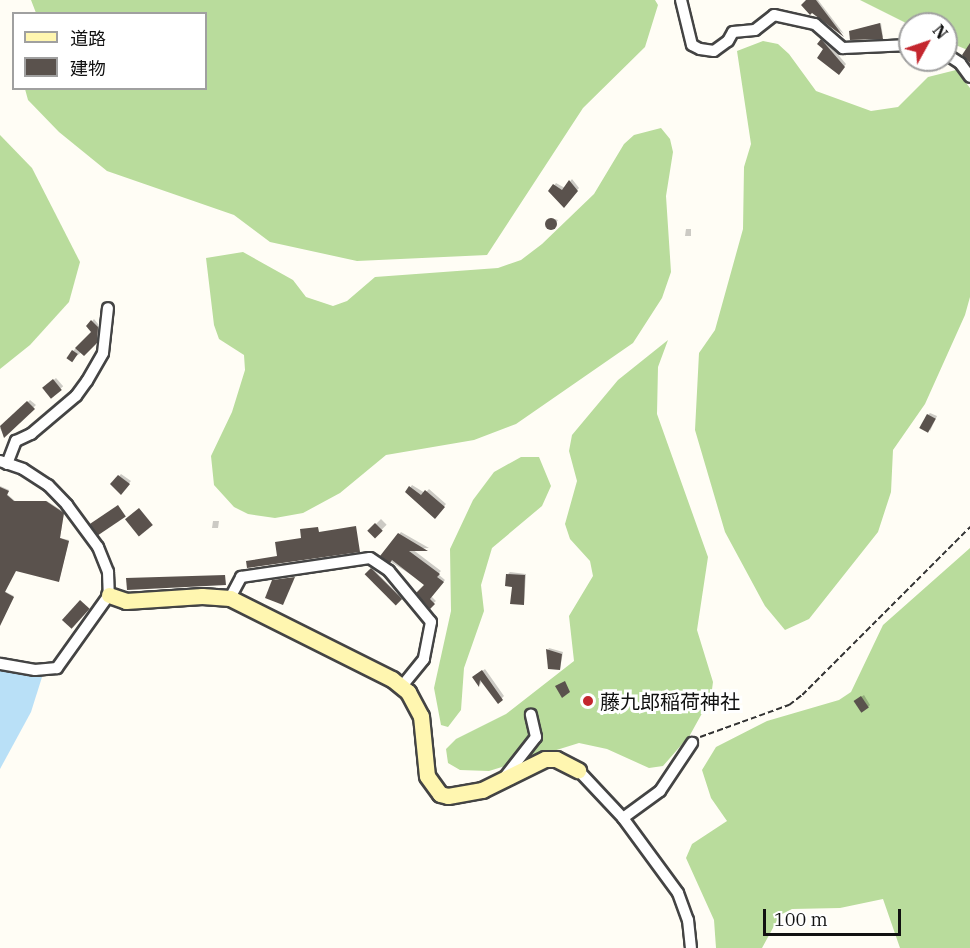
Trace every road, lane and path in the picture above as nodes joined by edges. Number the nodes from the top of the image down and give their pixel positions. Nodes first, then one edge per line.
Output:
1 (681, 0) edge
2 (898, 46) edge
3 (958, 62) edge
4 (970, 77) edge
5 (108, 308) dead end
6 (4, 462) edge
7 (970, 527) edge
8 (109, 595) junction
9 (230, 598) junction
10 (0, 664) edge
11 (402, 686) junction
12 (531, 715) dead end
13 (692, 743) joint
14 (578, 770) joint
15 (503, 781) junction
16 (623, 818) junction
17 (691, 948) edge

1 - 2 street
3 - 4 street
5 - 6 street
6 - 8 street
7 - 13 path
8 - 9 street
8 - 10 street
9 - 11 street
9 - 11 street
11 - 15 street
12 - 15 street
13 - 16 street
14 - 15 street
14 - 16 street
16 - 17 street

